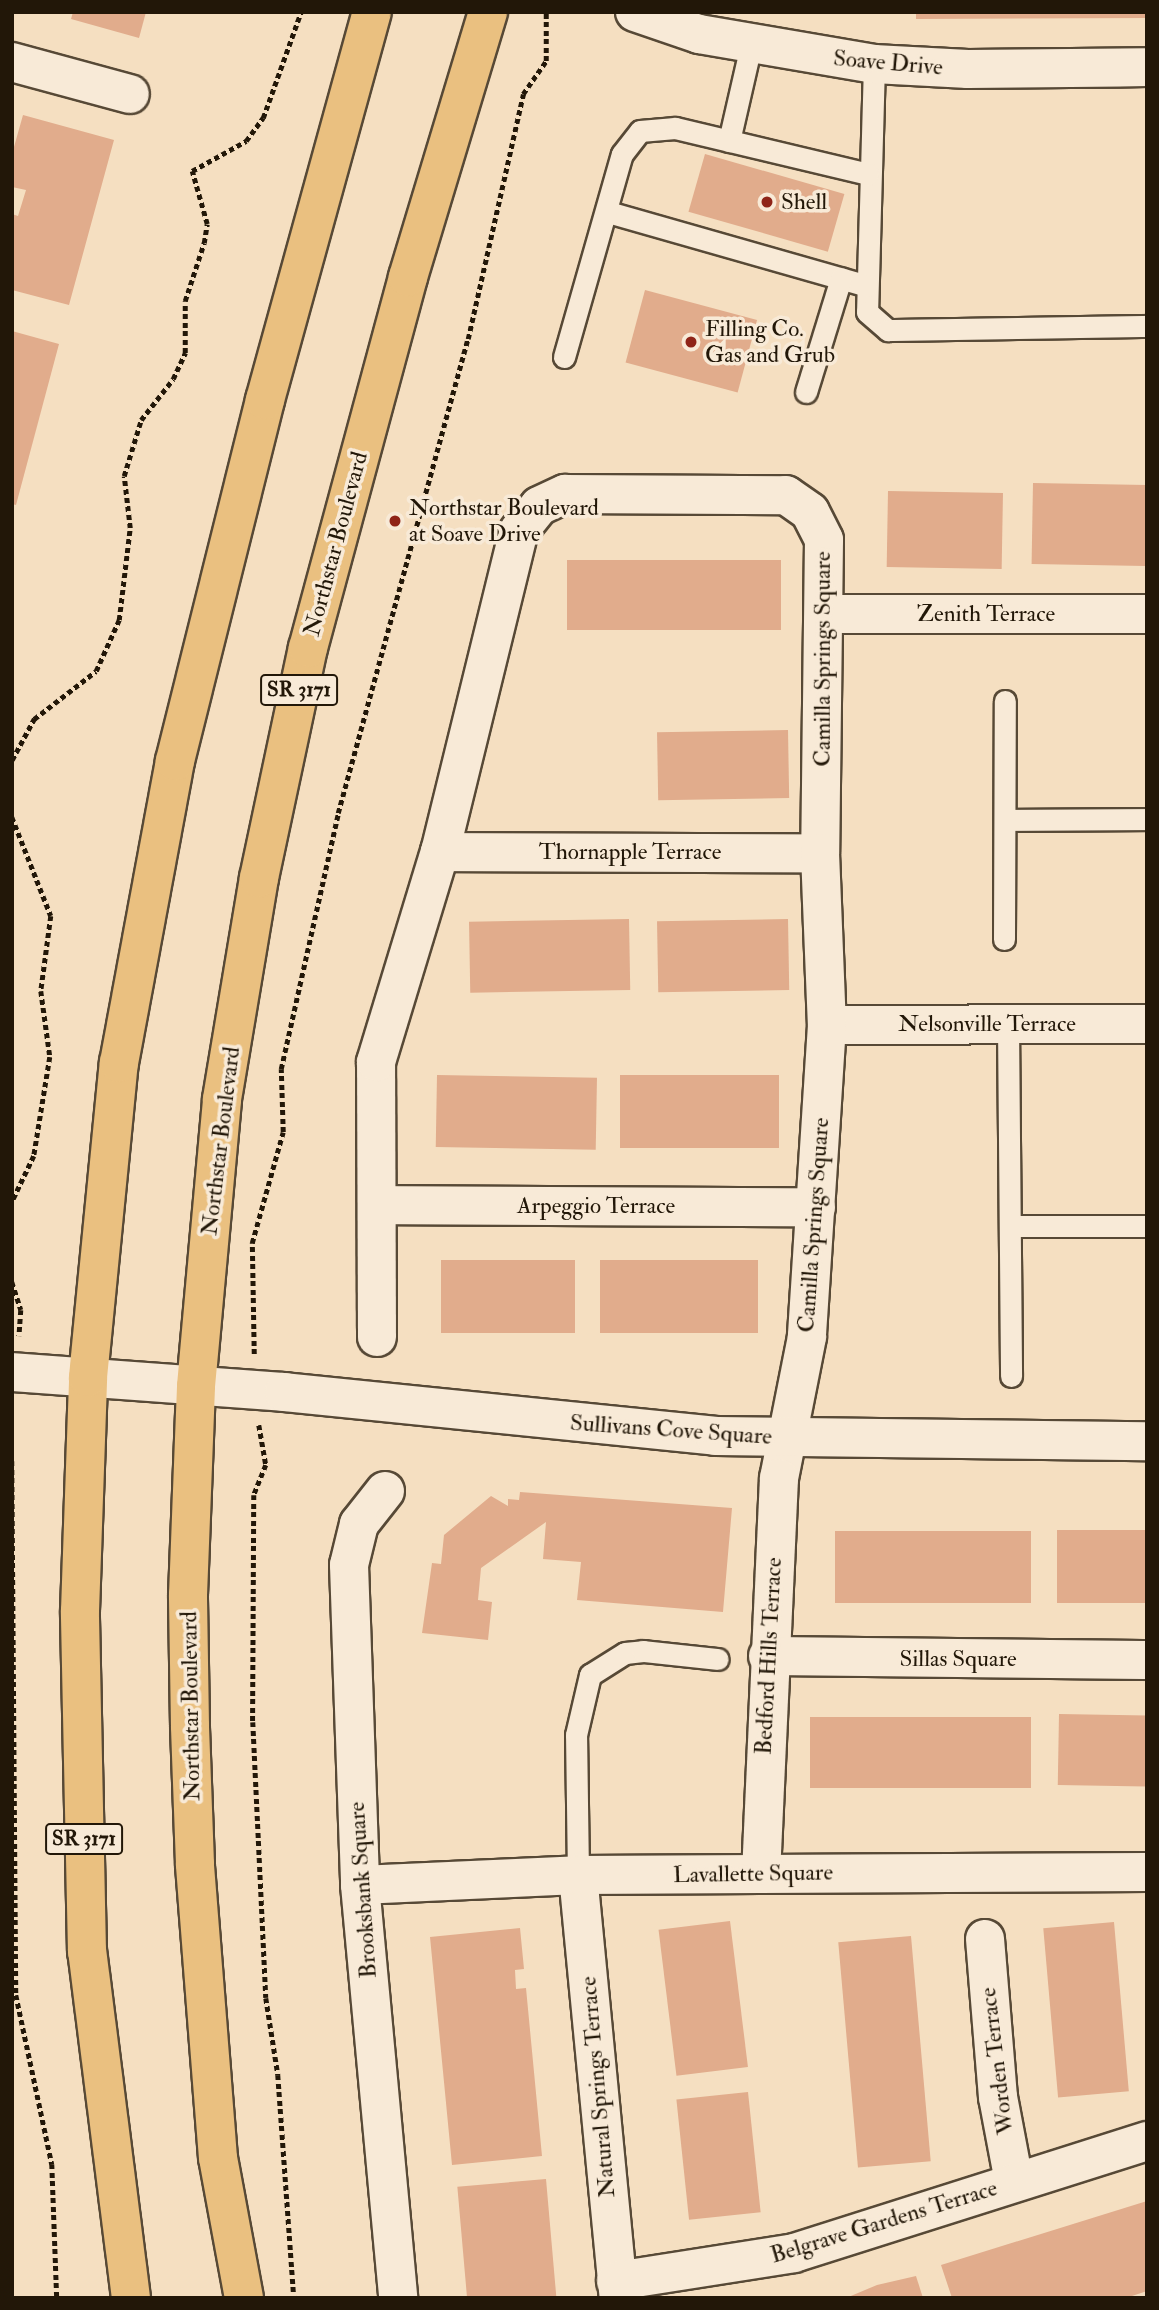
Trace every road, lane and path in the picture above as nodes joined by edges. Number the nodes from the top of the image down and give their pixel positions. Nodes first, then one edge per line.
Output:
1 (301, 12) edge
2 (372, 12) edge
3 (488, 12) edge
4 (546, 12) edge
5 (635, 12) edge
6 (751, 45) junction
7 (12, 62) edge
8 (874, 64) junction
9 (1147, 67) edge
10 (130, 94) dead end
11 (729, 141) junction
12 (868, 174) junction
13 (607, 212) junction
14 (842, 278) junction
15 (867, 286) junction
16 (1147, 326) edge
17 (564, 357) dead end
18 (806, 392) dead end
19 (826, 614) junction
20 (1147, 614) edge
21 (1005, 701) dead end
22 (12, 760) edge
23 (12, 817) edge
24 (1147, 819) edge
25 (1007, 820) junction
26 (440, 852) junction
27 (820, 853) junction
28 (1004, 939) dead end
29 (1008, 1024) junction
30 (1147, 1024) edge
31 (827, 1025) junction
32 (12, 1202) edge
33 (377, 1205) junction
34 (816, 1207) junction
35 (1011, 1226) junction
36 (1147, 1226) edge
37 (377, 1337) dead end
38 (12, 1372) edge
39 (1011, 1376) dead end
40 (88, 1377) junction
41 (196, 1386) junction
42 (253, 1392) junction
43 (789, 1439) junction
44 (1147, 1441) edge
45 (12, 1461) edge
46 (385, 1491) dead end
47 (768, 1656) junction
48 (718, 1659) dead end
49 (1147, 1660) edge
50 (1147, 1872) edge
51 (761, 1874) junction
52 (578, 1875) junction
53 (360, 1885) junction
54 (985, 1939) dead end
55 (1147, 2141) edge
56 (1014, 2182) junction
57 (617, 2289) edge
58 (57, 2298) edge
59 (131, 2298) edge
60 (244, 2298) edge
61 (294, 2298) edge
62 (398, 2298) edge

1 - 22 path
2 - 40 main road, SR 3171
3 - 41 main road, Northstar Boulevard / SR 3171
4 - 42 path
5 - 6 street, Soave Drive
6 - 8 street, Soave Drive
6 - 11 lane
7 - 10 street
8 - 9 street, Soave Drive
8 - 12 lane
11 - 12 lane
11 - 13 lane
12 - 15 lane
13 - 14 lane
13 - 17 lane
14 - 15 lane
14 - 18 lane
15 - 16 lane
19 - 20 street, Zenith Terrace
19 - 26 street, Camilla Springs Square
19 - 27 street, Camilla Springs Square
21 - 25 lane
23 - 32 path
24 - 25 lane
25 - 28 lane
26 - 27 street, Thornapple Terrace
26 - 33 street, Camilla Springs Square
27 - 31 street, Camilla Springs Square
29 - 30 street, Nelsonville Terrace
29 - 31 street, Nelsonville Terrace
29 - 35 lane
31 - 34 street, Camilla Springs Square
33 - 34 street, Arpeggio Terrace
33 - 37 street, Camilla Springs Square
34 - 43 street, Camilla Springs Square
35 - 36 lane
35 - 39 lane
38 - 40 street, Sullivans Cove Square
40 - 41 street, Sullivans Cove Square
40 - 59 main road, SR 3171
41 - 42 street, Sullivans Cove Square
41 - 60 main road, Northstar Boulevard / SR 3171
42 - 43 street, Sullivans Cove Square
42 - 61 path
43 - 44 street, Sullivans Cove Square
43 - 47 street, Bedford Hills Terrace
45 - 58 path
46 - 53 street, Brooksbank Square
47 - 49 street, Sillas Square
47 - 51 street, Bedford Hills Terrace
48 - 52 lane
50 - 51 street, Lavallette Square
51 - 52 street, Lavallette Square
52 - 53 street, Lavallette Square
52 - 57 street, Natural Springs Terrace
53 - 62 street, Brooksbank Square
54 - 56 street, Worden Terrace
55 - 56 street, Belgrave Gardens Terrace
56 - 57 street, Belgrave Gardens Terrace

